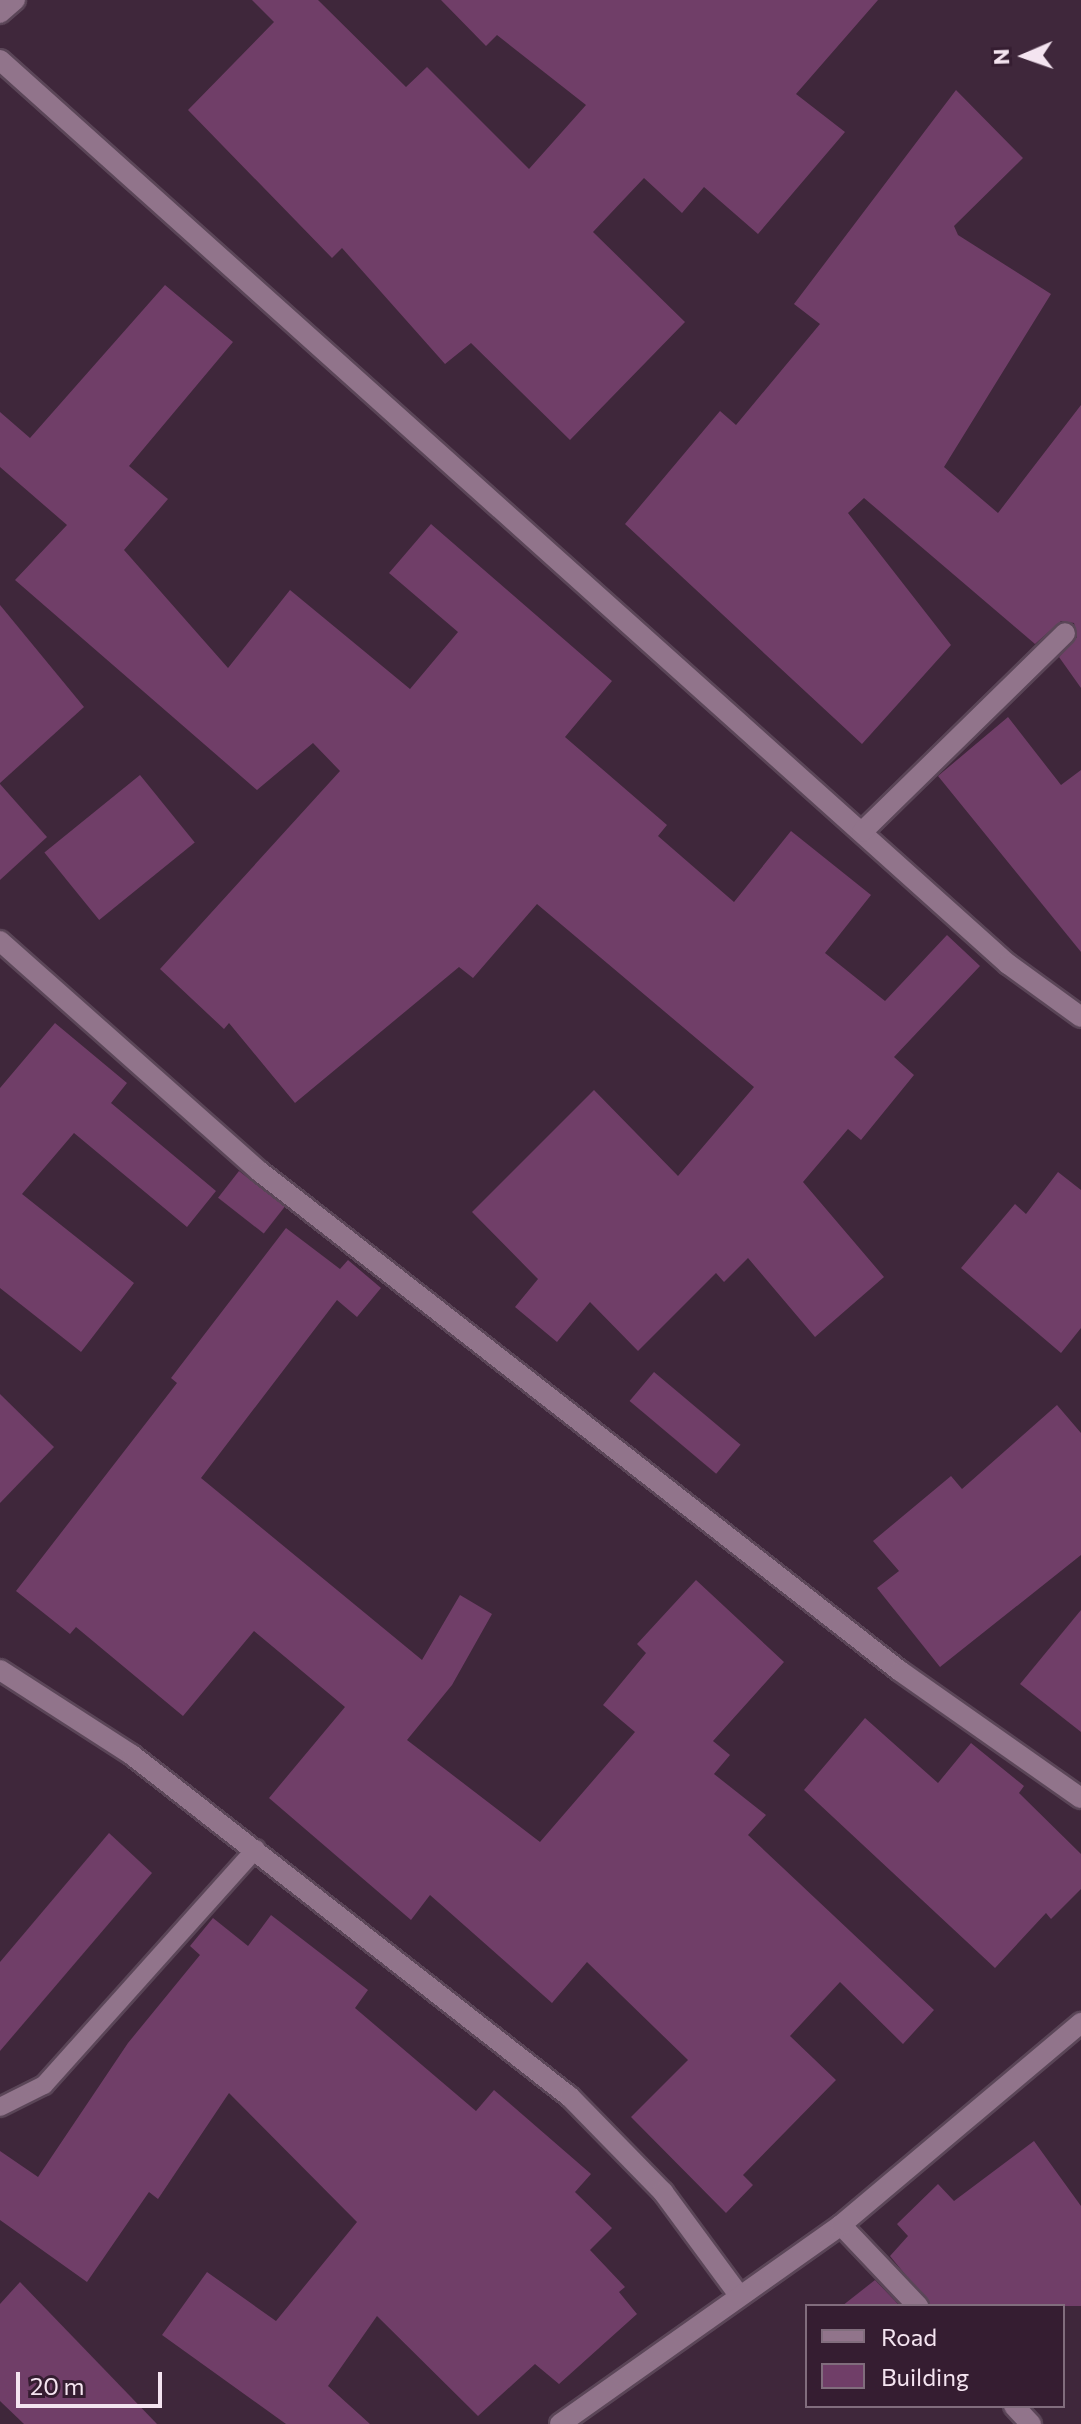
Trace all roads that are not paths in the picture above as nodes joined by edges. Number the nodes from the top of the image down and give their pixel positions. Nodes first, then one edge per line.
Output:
1 (15, 0) edge
2 (0, 13) edge
3 (0, 60) edge
4 (1065, 633) dead end
5 (862, 832) junction
6 (0, 941) edge
7 (1081, 1017) edge
8 (0, 1670) edge
9 (1081, 1798) edge
10 (256, 1849) junction
11 (1081, 2023) edge
12 (0, 2107) edge
13 (841, 2225) junction
14 (739, 2295) junction
15 (916, 2304) edge
16 (1016, 2408) edge
17 (560, 2424) edge
18 (1031, 2424) edge

1 - 2 street
3 - 5 street
4 - 5 street
5 - 7 street
6 - 9 street
8 - 10 street
10 - 12 lane
10 - 14 street
11 - 13 street
13 - 14 street
13 - 15 street
14 - 17 street
16 - 18 street

